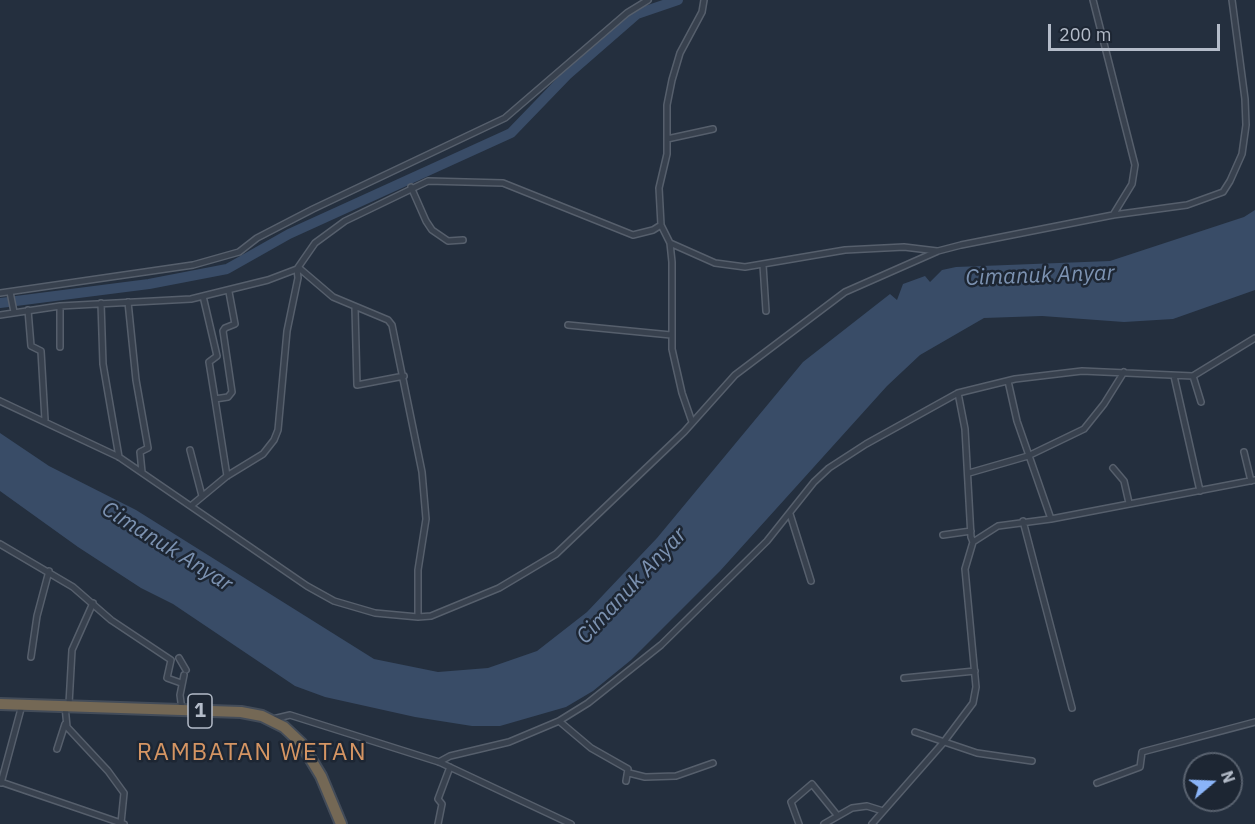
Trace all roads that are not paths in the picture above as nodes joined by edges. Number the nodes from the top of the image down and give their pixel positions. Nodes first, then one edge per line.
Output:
1 (648, 0) edge
2 (1093, 0) edge
3 (1232, 0) edge
4 (704, 1) edge
5 (714, 129) dead end
6 (668, 139) junction
7 (411, 187) junction
8 (1113, 215) junction
9 (661, 225) junction
10 (463, 240) dead end
11 (670, 243) junction
12 (938, 251) junction
13 (763, 265) junction
14 (298, 268) junction
15 (229, 292) junction
16 (0, 293) edge
17 (11, 293) junction
18 (203, 296) junction
19 (128, 302) junction
20 (101, 303) junction
21 (60, 306) junction
22 (355, 308) junction
23 (13, 310) junction
24 (28, 310) junction
25 (766, 311) dead end
26 (0, 315) edge
27 (568, 325) dead end
28 (671, 335) junction
29 (1255, 338) edge
30 (60, 347) dead end
31 (1124, 372) junction
32 (404, 376) junction
33 (1174, 376) junction
34 (1193, 376) junction
35 (1008, 381) junction
36 (958, 393) junction
37 (215, 399) junction
38 (0, 401) edge
39 (1201, 402) dead end
40 (45, 420) junction
41 (692, 422) junction
42 (190, 450) dead end
43 (1244, 452) dead end
44 (1028, 456) junction
45 (119, 457) junction
46 (1113, 468) dead end
47 (142, 472) junction
48 (969, 473) junction
49 (227, 476) junction
50 (1253, 480) edge
51 (1200, 491) junction
52 (202, 496) junction
53 (1129, 503) junction
54 (192, 505) junction
55 (790, 514) junction
56 (1051, 519) junction
57 (1024, 524) junction
58 (971, 531) junction
59 (943, 534) dead end
60 (973, 542) junction
61 (0, 544) edge
62 (49, 571) junction
63 (811, 581) dead end
64 (93, 603) junction
65 (418, 617) junction
66 (31, 657) dead end
67 (179, 658) dead end
68 (975, 671) junction
69 (904, 678) dead end
70 (181, 684) junction
71 (22, 703) junction
72 (0, 704) edge
73 (67, 704) junction
74 (1072, 708) dead end
75 (182, 710) junction
76 (272, 720) junction
77 (559, 721) junction
78 (1255, 722) edge
79 (66, 723) junction
80 (915, 732) dead end
81 (943, 743) junction
82 (57, 749) dead end
83 (1032, 761) dead end
84 (439, 762) junction
85 (713, 763) dead end
86 (450, 767) junction
87 (629, 773) junction
88 (1, 780) edge
89 (626, 781) dead end
90 (1097, 783) dead end
91 (883, 811) junction
92 (837, 815) junction
93 (122, 821) edge
94 (559, 821) edge
95 (341, 824) edge
96 (438, 824) edge
97 (571, 824) edge
98 (798, 824) edge
99 (824, 824) edge
100 (872, 824) edge

1 - 17 street
2 - 8 street
3 - 8 street
4 - 6 street
5 - 6 street
6 - 9 street
7 - 9 street
7 - 10 street
7 - 14 street
8 - 12 street
9 - 11 street
11 - 13 street
11 - 28 street
12 - 13 street
12 - 41 street
13 - 25 street
14 - 15 street
14 - 22 street
14 - 49 street
15 - 18 street
15 - 37 street
16 - 17 street
17 - 23 street
18 - 19 street
18 - 37 street
19 - 20 street
19 - 47 street
20 - 21 street
20 - 45 street
21 - 24 street
21 - 30 street
22 - 32 street
22 - 32 street
23 - 24 street
23 - 26 street
24 - 40 street
27 - 28 street
28 - 41 street
29 - 34 street
31 - 33 street
31 - 35 street
31 - 44 street
32 - 65 street
33 - 34 street
33 - 51 street
34 - 39 street
35 - 36 street
35 - 44 street
36 - 48 street
36 - 55 street
37 - 49 street
38 - 40 street
40 - 45 street
41 - 65 street
42 - 52 street
43 - 50 street
44 - 48 street
44 - 56 street
45 - 47 street
46 - 53 street
47 - 54 street
48 - 58 street
49 - 52 street
50 - 51 street
51 - 53 street
52 - 54 street
53 - 56 street
54 - 65 street
55 - 63 street
55 - 77 street
56 - 57 street
57 - 60 street
57 - 74 street
58 - 59 street
58 - 60 street
60 - 68 street
61 - 62 street
62 - 64 street
62 - 66 street
64 - 70 street
64 - 73 street
67 - 70 street
68 - 69 street
68 - 81 street
70 - 75 street
71 - 72 highway, 1
71 - 73 highway, 1
71 - 88 street
73 - 75 highway, 1
73 - 79 street
75 - 76 highway, 1
76 - 84 street
76 - 95 highway, 1
77 - 84 street
77 - 87 street
78 - 90 street
79 - 82 street
79 - 93 street
80 - 81 street
81 - 83 street
81 - 91 street
84 - 86 street
85 - 87 street
86 - 94 street
86 - 96 street
87 - 89 street
88 - 93 street
91 - 92 street
91 - 100 street
92 - 98 street
92 - 99 street
94 - 97 street

